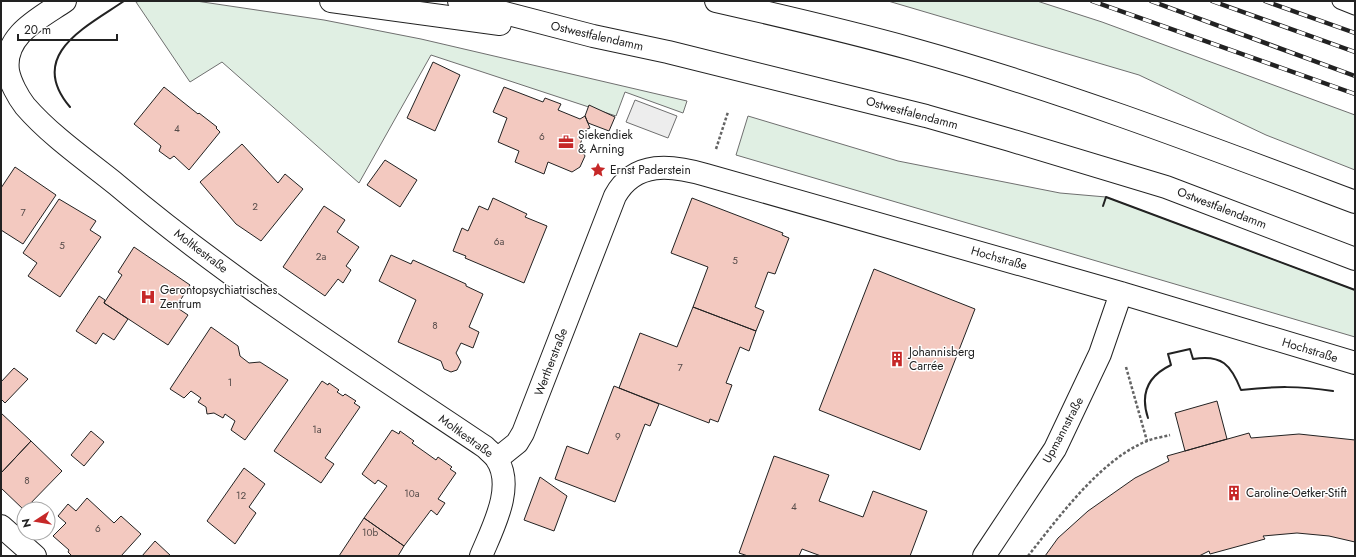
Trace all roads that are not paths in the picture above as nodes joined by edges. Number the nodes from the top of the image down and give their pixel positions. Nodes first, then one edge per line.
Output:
1 (65, 1) edge
2 (331, 1) edge
3 (459, 1) edge
4 (716, 1) edge
5 (748, 1) edge
6 (1340, 1) edge
7 (1355, 7) edge
8 (796, 19) junction
9 (593, 36) junction
10 (5, 72) edge
11 (641, 172) joint
12 (1355, 202) edge
13 (1355, 259) edge
14 (1121, 293) junction
15 (1355, 363) edge
16 (497, 459) junction
17 (1, 526) edge
18 (35, 556) edge
19 (481, 556) edge
20 (984, 556) edge

1 - 10 main road
2 - 9 main road
3 - 9 main road, Ostwestfalendamm
4 - 8 main road
5 - 8 main road
6 - 7 lane
8 - 12 main road
9 - 13 main road, Ostwestfalendamm
10 - 16 main road, Moltkestraße
11 - 14 main road, Hochstraße
11 - 16 main road, Wertherstraße
14 - 15 main road, Hochstraße
14 - 20 main road, Upmannstraße
16 - 19 main road
17 - 18 main road

